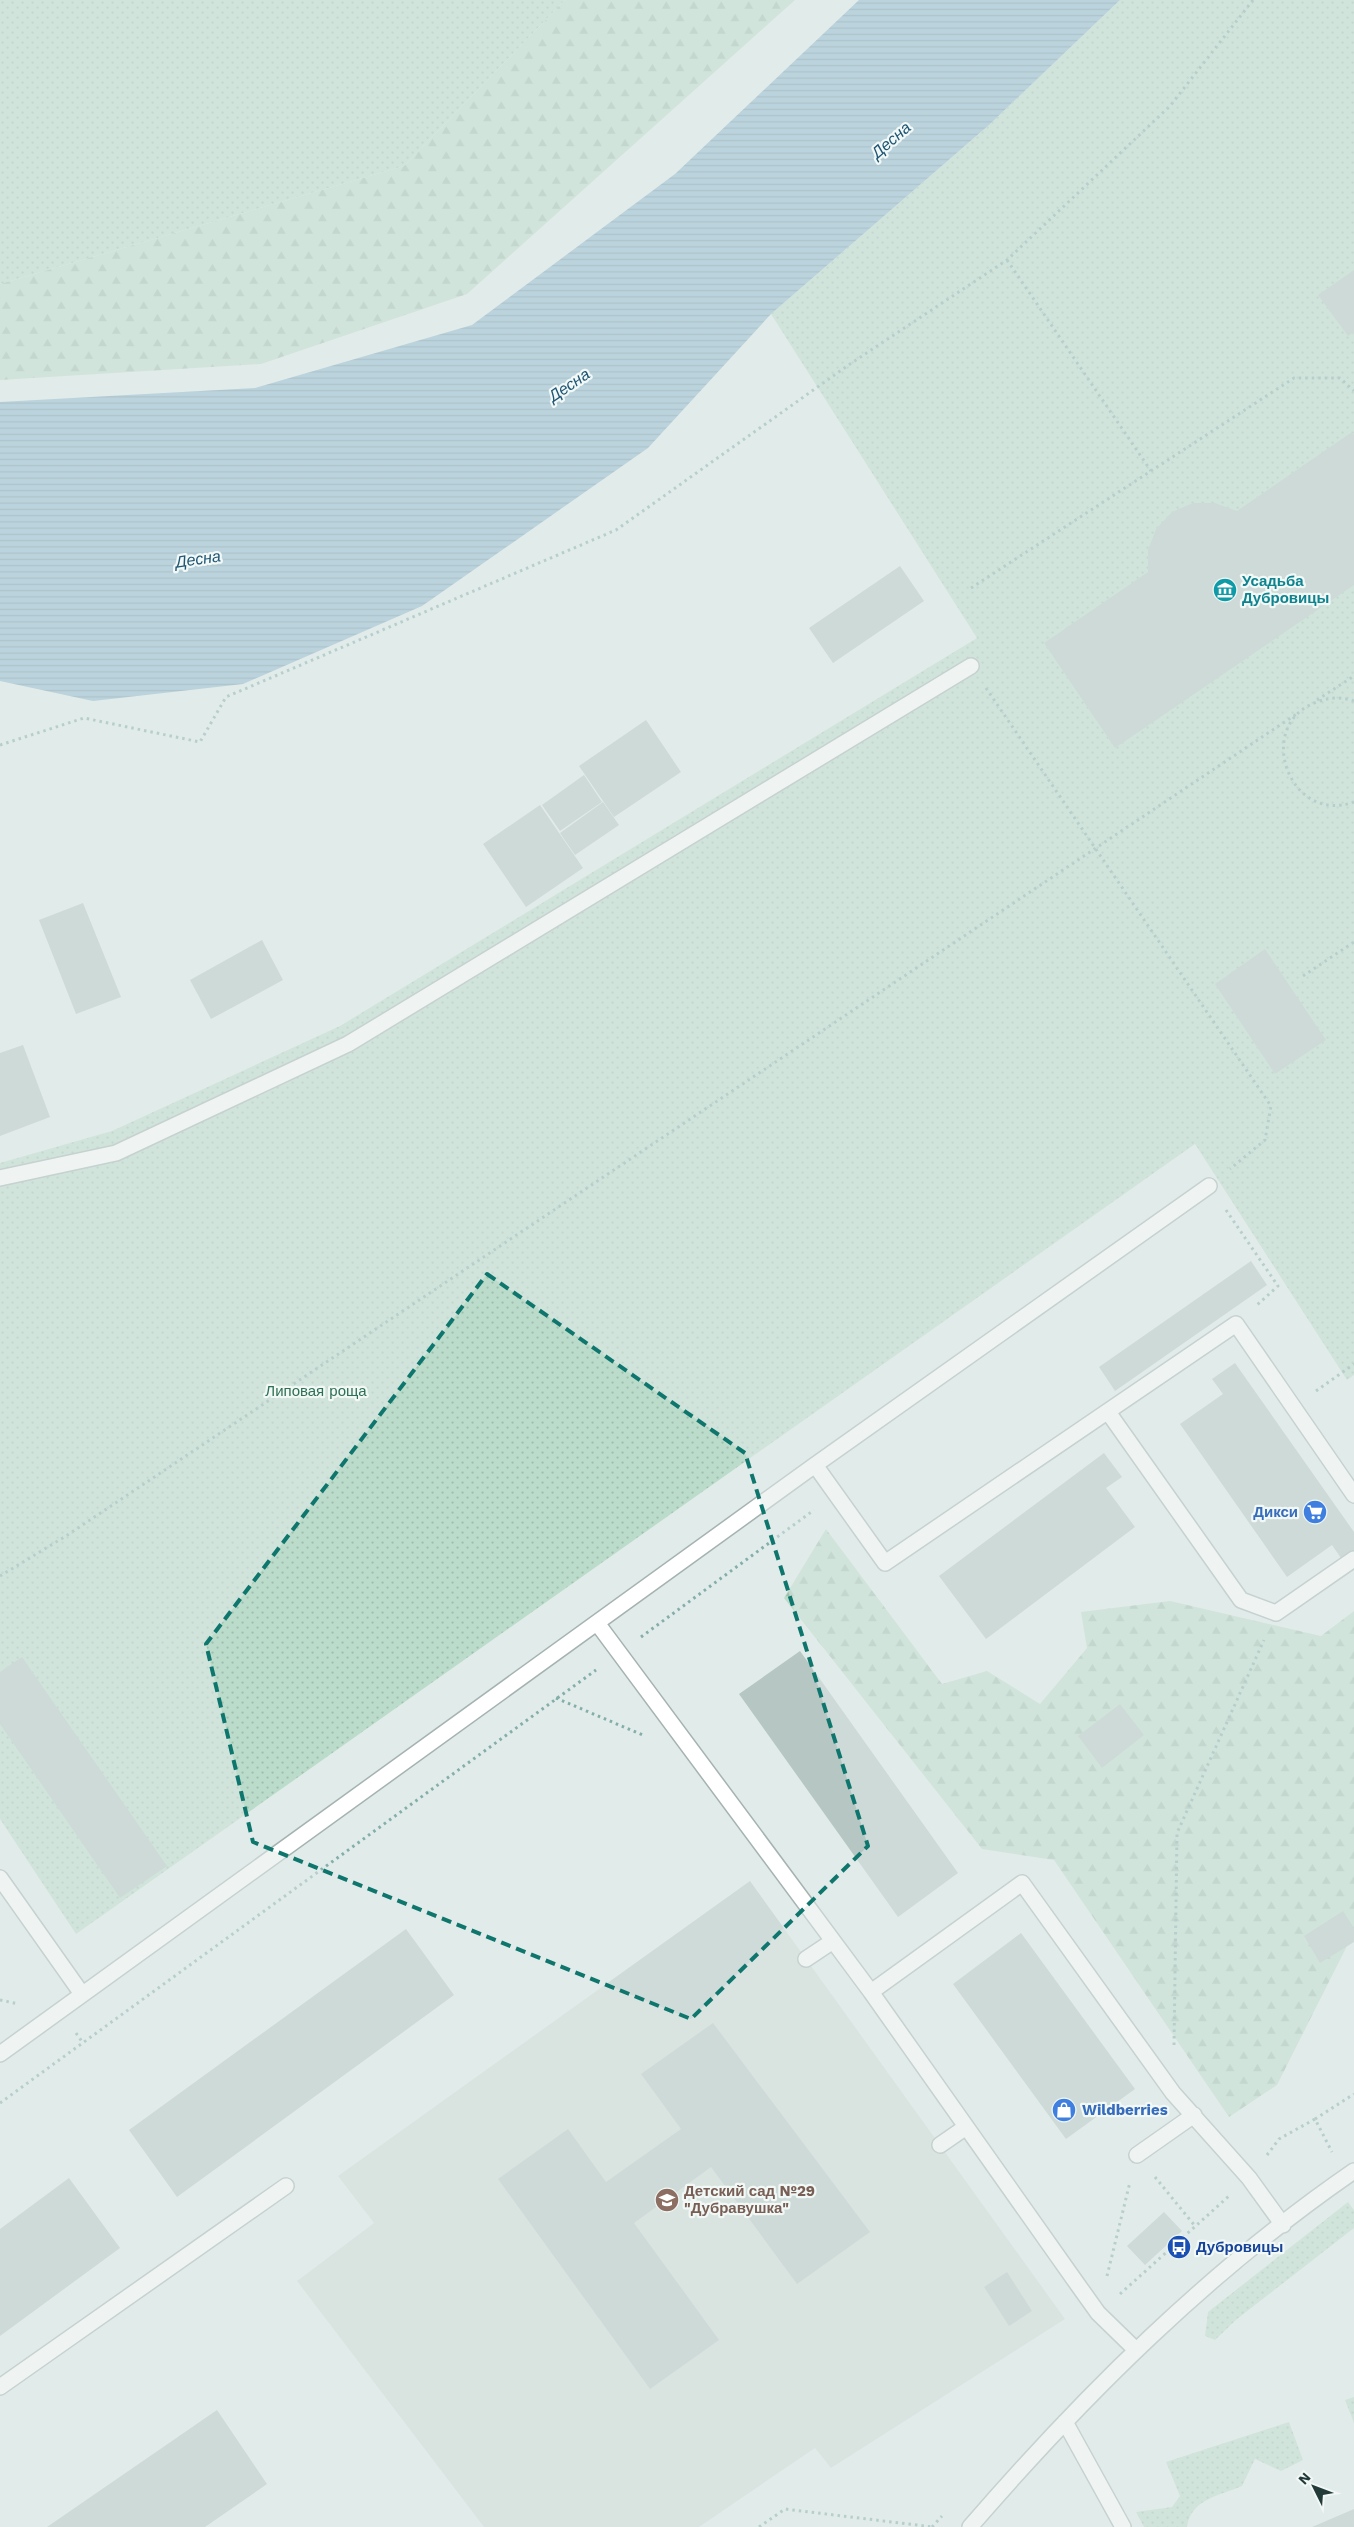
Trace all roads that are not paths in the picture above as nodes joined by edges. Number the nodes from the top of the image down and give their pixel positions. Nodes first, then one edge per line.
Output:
1 (971, 666) road end
2 (0, 1178) edge
3 (1209, 1186) road end
4 (1108, 1412) junction
5 (815, 1465) junction
6 (1354, 1496) edge
7 (1354, 1559) edge
8 (597, 1623) junction
9 (0, 1878) edge
10 (833, 1941) junction
11 (806, 1960) dead end
12 (871, 1992) junction
13 (82, 1994) junction
14 (0, 2054) edge
15 (1194, 2115) junction
16 (966, 2127) junction
17 (940, 2146) dead end
18 (1136, 2156) road end
19 (1354, 2171) edge
20 (286, 2186) dead end
21 (1283, 2225) junction
22 (1136, 2350) junction
23 (0, 2387) edge
24 (1065, 2422) junction
25 (970, 2527) edge
26 (1123, 2527) edge

1 - 2 street
3 - 5 street
4 - 5 street
4 - 6 street
4 - 7 street
5 - 8 street
8 - 10 street
8 - 13 street
9 - 13 street
10 - 11 street
10 - 12 street
12 - 15 street
12 - 16 street
13 - 14 street
15 - 18 street
15 - 21 street
16 - 17 street
16 - 22 street
19 - 21 street
20 - 23 street
21 - 22 street
22 - 24 street
24 - 25 street
24 - 26 street

